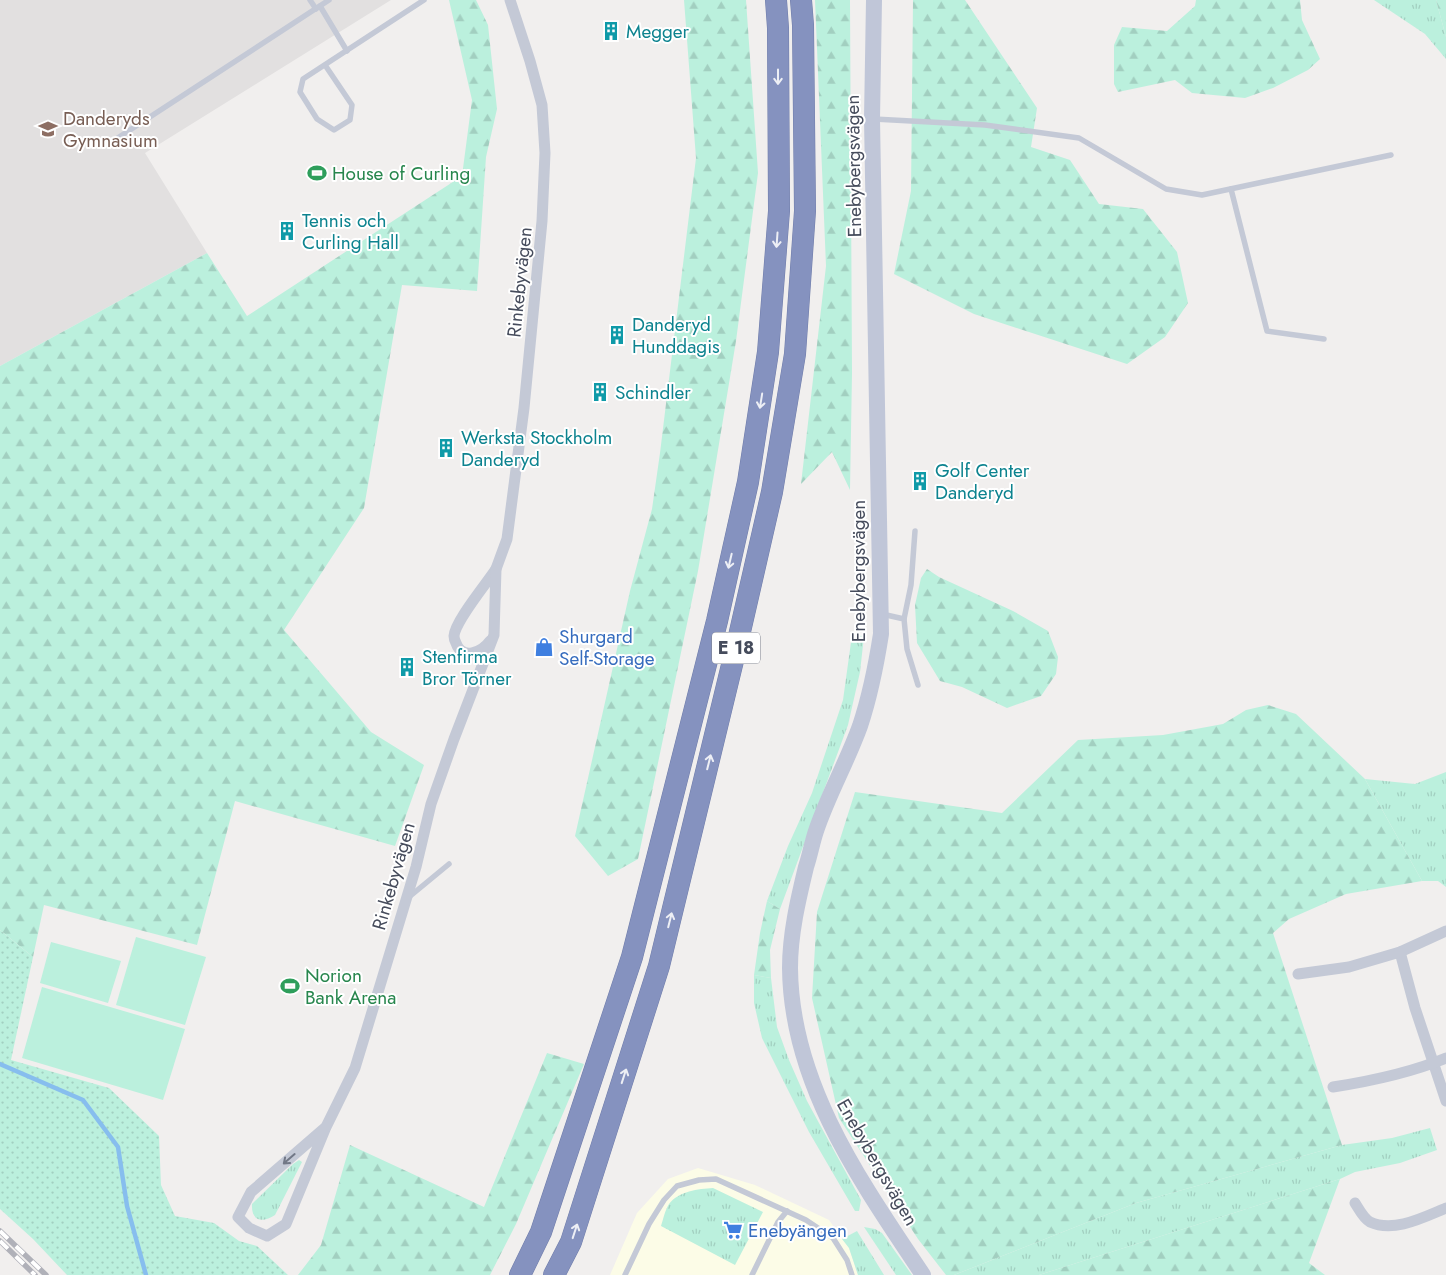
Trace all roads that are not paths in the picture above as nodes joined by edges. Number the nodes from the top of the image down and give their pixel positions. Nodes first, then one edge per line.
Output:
1 (310, 0) edge
2 (329, 0) edge
3 (424, 0) edge
4 (510, 0) edge
5 (776, 0) edge
6 (801, 0) edge
7 (874, 0) edge
8 (318, 7) junction
9 (347, 50) junction
10 (325, 65) junction
11 (872, 119) junction
12 (110, 143) dead end
13 (1391, 155) dead end
14 (1231, 189) junction
15 (1324, 338) dead end
16 (915, 530) dead end
17 (496, 569) junction
18 (881, 613) junction
19 (904, 618) junction
20 (494, 635) junction
21 (918, 685) dead end
22 (449, 864) dead end
23 (406, 900) junction
24 (1446, 931) edge
25 (1400, 952) junction
26 (1298, 974) dead end
27 (1446, 1058) edge
28 (1434, 1063) junction
29 (1333, 1088) dead end
30 (1446, 1101) edge
31 (326, 1127) junction
32 (1355, 1203) dead end
33 (1446, 1208) edge
34 (787, 1211) junction
35 (520, 1275) edge
36 (554, 1275) edge
37 (625, 1275) edge
38 (752, 1275) edge
39 (852, 1275) edge
40 (923, 1275) edge

1 - 8 lane
2 - 8 lane
3 - 9 lane
4 - 17 street, Rinkebyvägen
5 -> 35 highway, E 18
36 -> 6 highway, E 18
7 - 11 main road, Enebybergsvägen
8 - 9 lane
8 - 12 lane
9 - 10 lane
10 - 10 lane
11 - 14 lane
11 - 18 main road, Enebybergsvägen
13 - 14 lane
14 - 15 lane
16 - 19 lane
17 - 20 street, Rinkebyvägen
17 - 20 street, Rinkebyvägen
18 - 19 lane
18 - 40 main road, Enebybergsvägen
19 - 21 lane
20 - 23 street, Rinkebyvägen
22 - 23 lane
23 - 31 street, Rinkebyvägen
24 - 25 street
25 - 26 street
25 - 28 street
27 - 28 street
28 - 29 street
28 - 30 street
31 -> 31 street, Rinkebyvägen
32 - 33 street
34 - 37 lane
34 - 38 lane
34 - 39 lane

